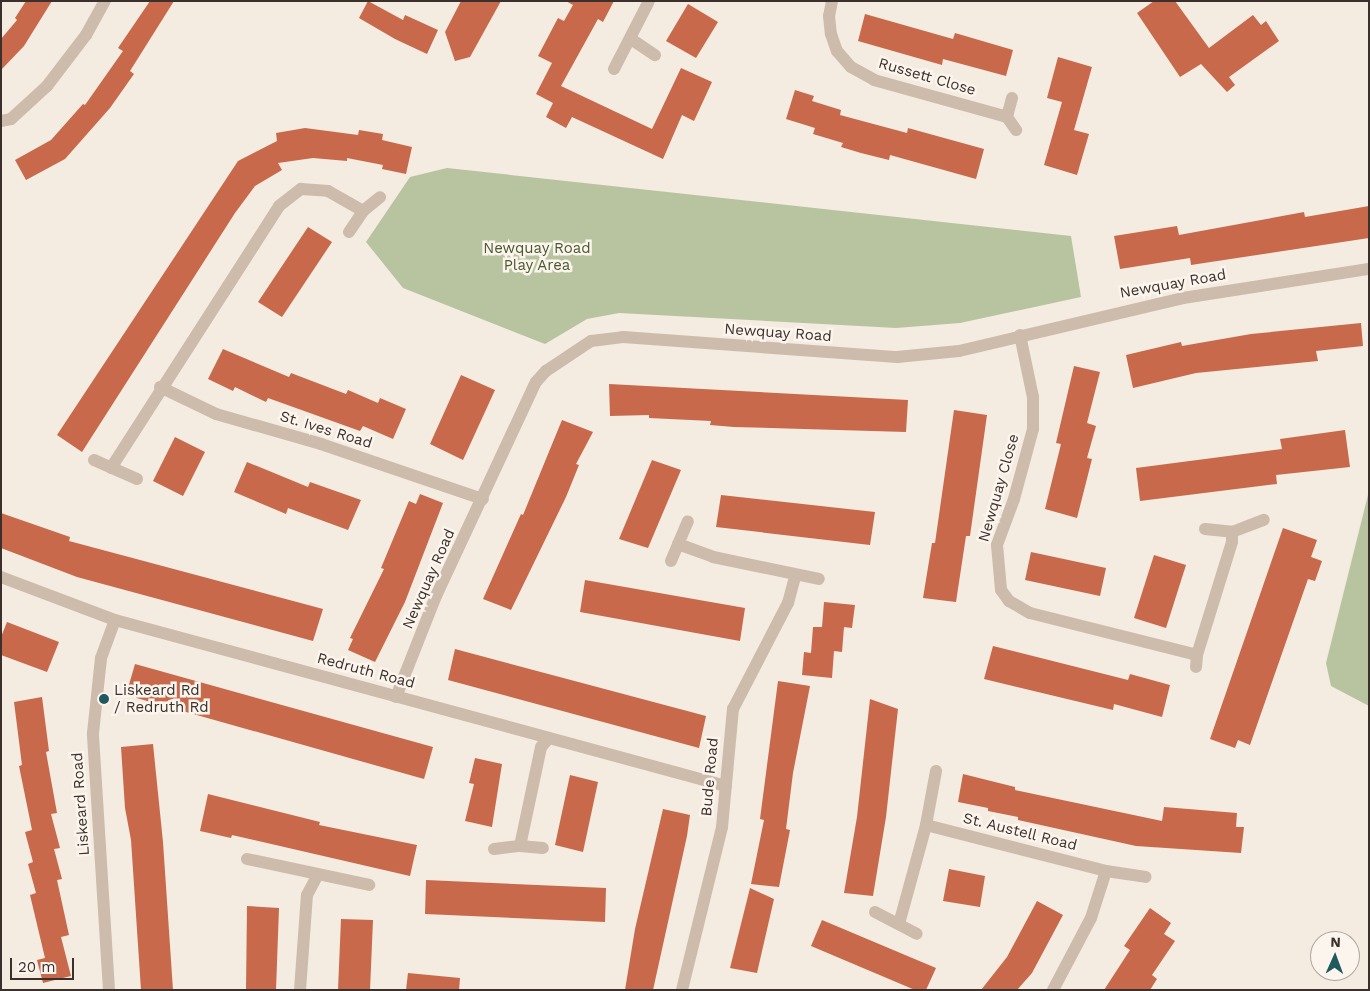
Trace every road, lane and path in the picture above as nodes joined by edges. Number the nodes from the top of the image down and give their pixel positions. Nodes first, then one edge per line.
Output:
1 (105, 1) edge
2 (650, 1) edge
3 (832, 1) edge
4 (631, 39) junction
5 (655, 55) dead end
6 (614, 69) dead end
7 (1012, 98) dead end
8 (1007, 117) junction
9 (1, 121) edge
10 (1016, 130) dead end
11 (380, 197) dead end
12 (363, 211) junction
13 (348, 232) dead end
14 (1369, 268) edge
15 (1020, 335) junction
16 (160, 387) junction
17 (94, 460) dead end
18 (111, 468) junction
19 (137, 479) dead end
20 (483, 499) junction
21 (1264, 520) dead end
22 (688, 521) dead end
23 (1205, 529) dead end
24 (1232, 532) junction
25 (678, 544) junction
26 (671, 562) dead end
27 (795, 576) junction
28 (1, 577) edge
29 (819, 579) dead end
30 (114, 620) junction
31 (396, 697) junction
32 (548, 738) junction
33 (936, 771) dead end
34 (726, 786) junction
35 (926, 825) junction
36 (520, 846) junction
37 (543, 848) dead end
38 (494, 849) dead end
39 (247, 859) dead end
40 (1106, 871) junction
41 (318, 876) junction
42 (1146, 877) dead end
43 (369, 885) dead end
44 (875, 912) dead end
45 (899, 924) junction
46 (917, 934) dead end
47 (109, 990) edge
48 (300, 990) edge
49 (682, 990) edge
50 (1053, 990) edge

1 - 9 street
2 - 4 street
3 - 8 street, Russett Close
4 - 5 street
4 - 6 street
7 - 8 street
8 - 10 street
11 - 12 street
12 - 13 street
12 - 16 street
14 - 15 street, Newquay Road
15 - 20 street, Newquay Road
15 - 24 street, Newquay Close
16 - 18 street
16 - 20 street, St. Ives Road
17 - 18 street
18 - 19 street
20 - 31 street, Newquay Road
21 - 24 street
22 - 25 street
23 - 24 street
25 - 26 street
25 - 27 street
27 - 29 street
27 - 34 street, Bude Road
28 - 30 street, Redruth Road
30 - 31 street, Redruth Road
30 - 47 street, Liskeard Road
31 - 32 street, Redruth Road
32 - 34 street, Redruth Road
32 - 36 street
33 - 35 street
34 - 49 street, Bude Road
35 - 40 street, St. Austell Road
35 - 45 street
36 - 37 street
36 - 38 street
39 - 41 street
40 - 42 street, St. Austell Road
40 - 50 street
41 - 43 street
41 - 48 street
44 - 45 street
45 - 46 street

